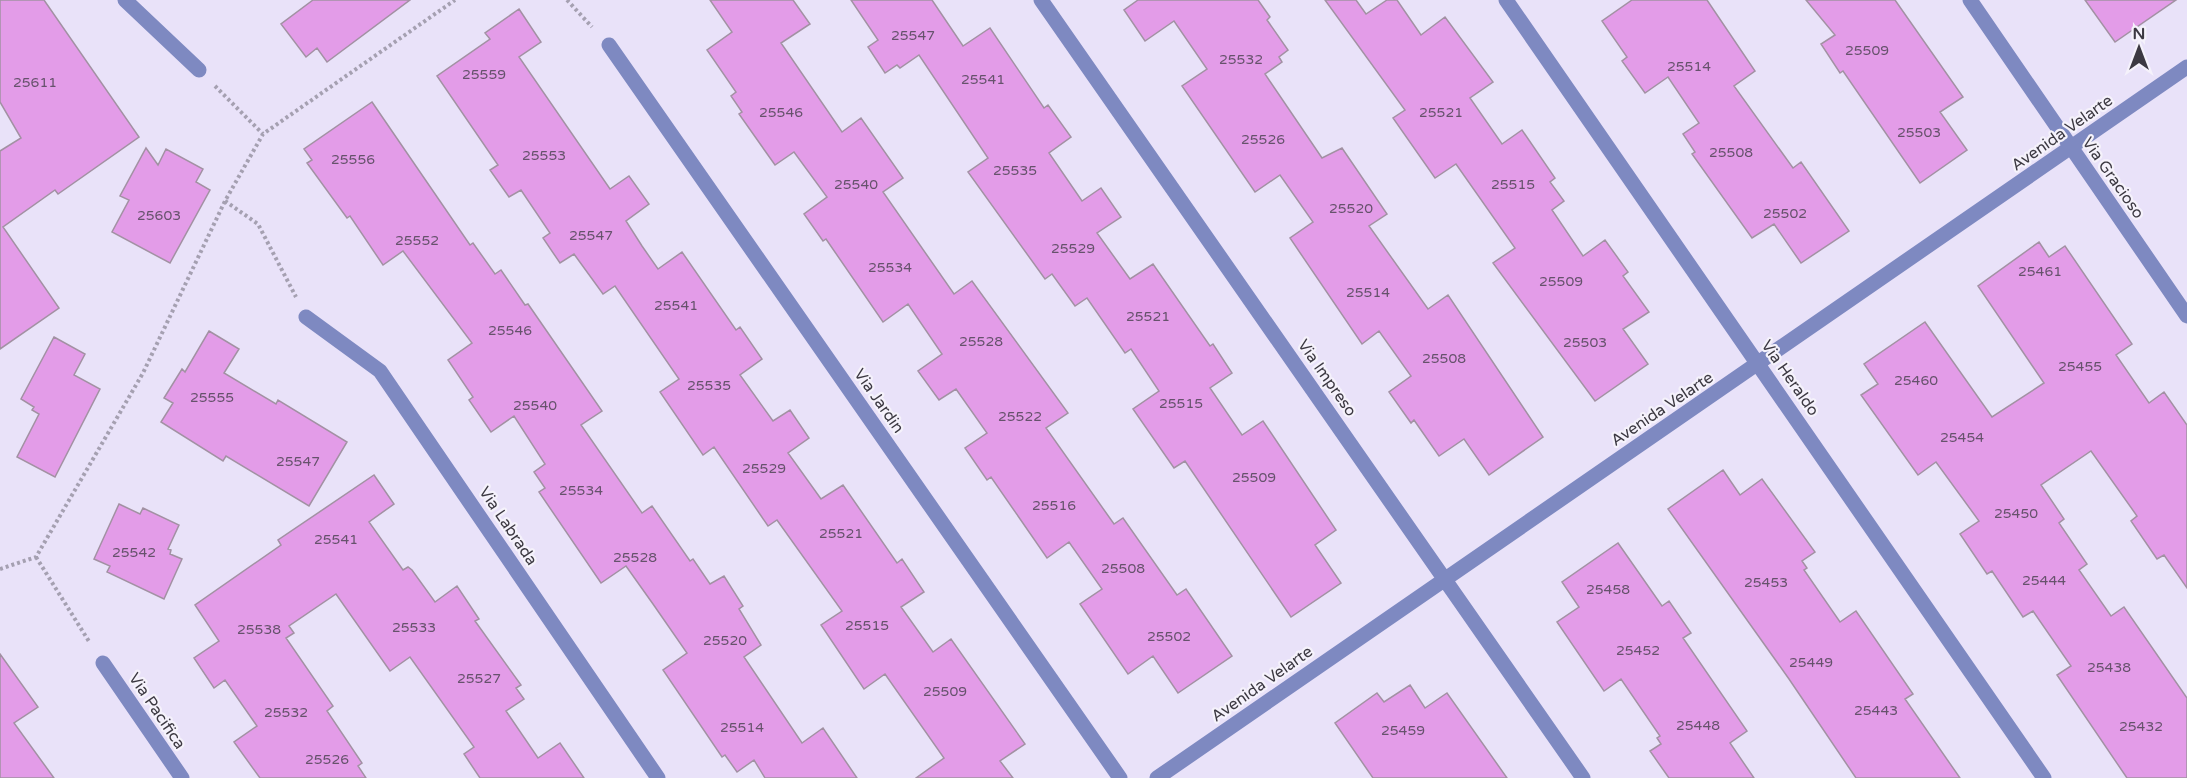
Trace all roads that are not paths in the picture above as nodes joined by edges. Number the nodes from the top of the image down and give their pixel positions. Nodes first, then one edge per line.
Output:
1 (125, 0) edge
2 (1041, 0) edge
3 (1506, 0) edge
4 (1970, 0) edge
5 (609, 45) road end
6 (2187, 67) edge
7 (199, 70) road end
8 (2071, 149) junction
9 (2187, 316) edge
10 (306, 317) road end
11 (1759, 364) junction
12 (1445, 579) junction
13 (103, 663) road end
14 (182, 778) edge
15 (658, 778) edge
16 (1120, 778) edge
17 (1157, 778) edge
18 (1582, 778) edge
19 (2044, 778) edge

1 - 7 street
2 - 12 street, Via Impreso
3 - 11 street, Via Heraldo
4 - 8 street, Via Gracioso
5 - 16 street, Via Jardin
6 - 8 street, Avenida Velarte
8 - 9 street, Via Gracioso
8 - 11 street, Avenida Velarte
10 - 15 street, Via Labrada
11 - 12 street, Avenida Velarte
11 - 19 street, Via Heraldo
12 - 17 street, Avenida Velarte
12 - 18 street, Via Impreso
13 - 14 street, Via Pacifica

